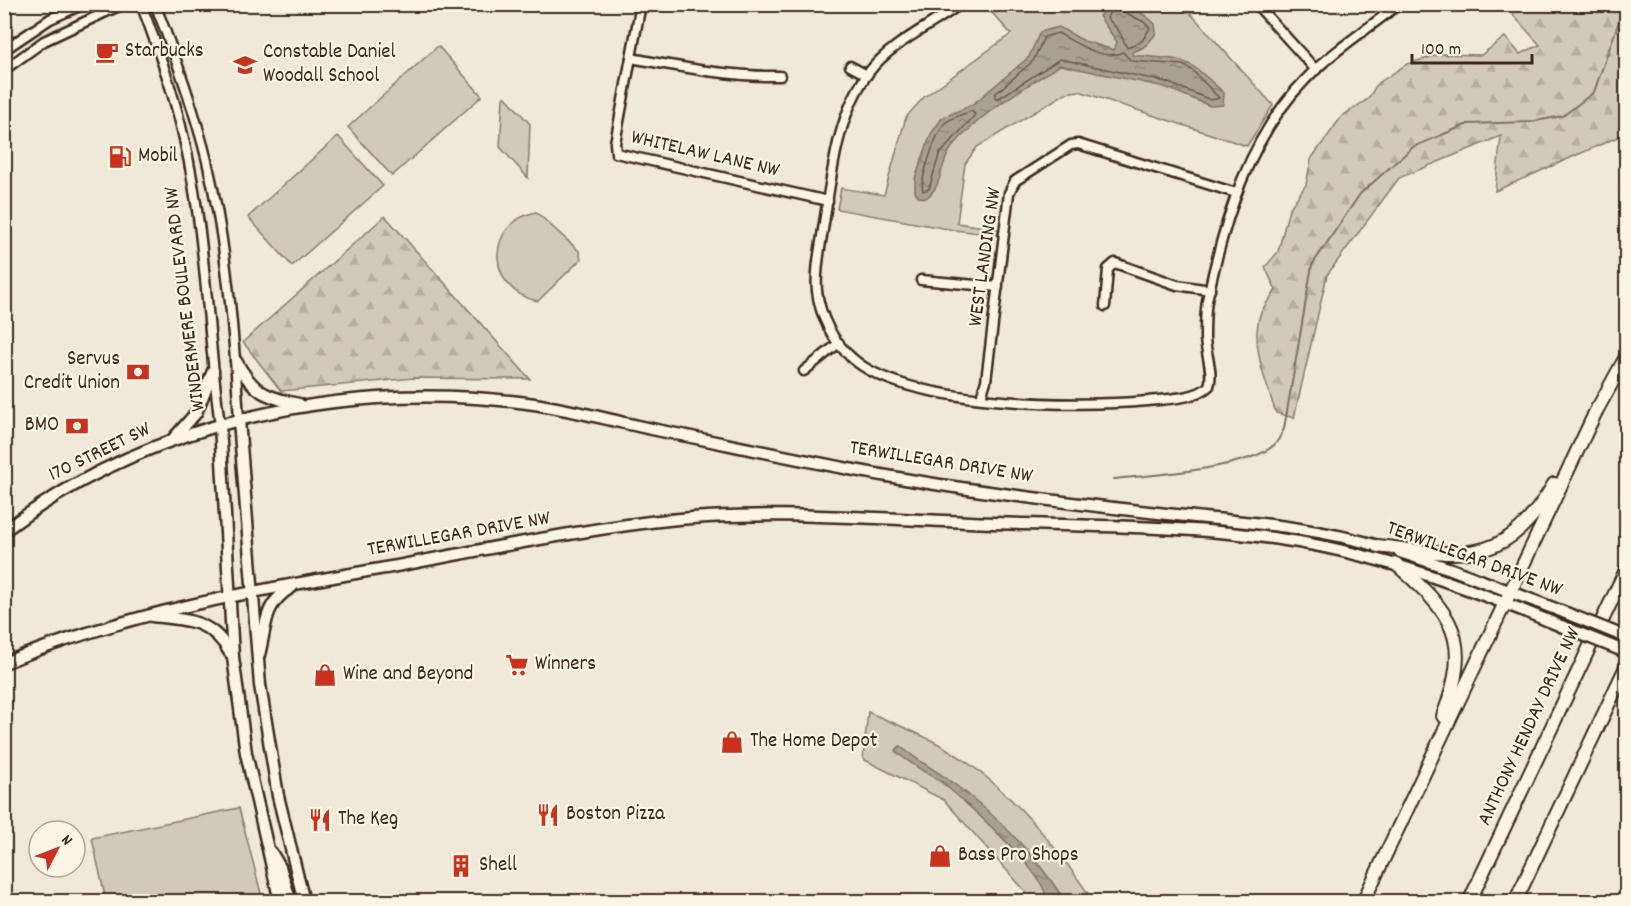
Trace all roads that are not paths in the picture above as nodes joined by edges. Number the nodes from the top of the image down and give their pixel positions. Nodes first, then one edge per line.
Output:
1 (84, 4) edge
2 (123, 4) edge
3 (141, 4) edge
4 (155, 4) edge
5 (641, 4) edge
6 (960, 4) edge
7 (1256, 4) edge
8 (1397, 5) edge
9 (4, 50) edge
10 (631, 58) junction
11 (850, 66) dead end
12 (4, 70) edge
13 (1316, 70) junction
14 (867, 75) junction
15 (780, 76) dead end
16 (1236, 193) junction
17 (828, 201) junction
18 (921, 280) dead end
19 (999, 287) junction
20 (1210, 290) junction
21 (1105, 306) dead end
22 (839, 343) junction
23 (1626, 357) edge
24 (236, 361) junction
25 (213, 370) junction
26 (804, 371) dead end
27 (981, 397) junction
28 (305, 405) junction
29 (1598, 407) junction
30 (239, 420) junction
31 (220, 425) junction
32 (171, 441) junction
33 (4, 531) edge
34 (1378, 546) junction
35 (1396, 564) junction
36 (1626, 570) edge
37 (300, 582) junction
38 (250, 592) junction
39 (228, 596) junction
40 (1508, 597) junction
41 (142, 615) junction
42 (1626, 637) edge
43 (1626, 652) edge
44 (233, 657) junction
45 (257, 661) junction
46 (4, 663) edge
47 (1626, 667) edge
48 (1432, 754) junction
49 (264, 841) junction
50 (280, 902) edge
51 (291, 902) edge
52 (304, 902) edge
53 (1363, 902) edge
54 (1469, 902) edge
55 (1515, 902) edge

1 - 9 street
2 - 12 street
3 - 25 street, WINDERMERE BOULEVARD NW
4 - 24 street, WINDERMERE BOULEVARD NW
5 - 10 street, WHITELAW LANE NW
6 - 14 street
7 - 13 street
8 - 13 street
10 - 15 street
10 - 17 street, WHITELAW LANE NW
11 - 14 street
13 - 16 street
14 - 17 street
16 - 19 street, WEST LANDING NW
16 - 20 street
17 - 22 street
18 - 19 street
19 - 27 street, WEST LANDING NW
20 - 21 street
20 - 27 street
22 - 26 street
22 - 27 street
23 - 29 highway
24 - 28 main road
24 - 30 street, WINDERMERE BOULEVARD NW
25 - 31 street, WINDERMERE BOULEVARD NW
25 - 32 main road
28 - 30 main road, TERWILLEGAR DRIVE NW
28 - 34 main road, TERWILLEGAR DRIVE NW
29 - 34 highway
29 - 40 highway
30 - 31 main road, 170 STREET SW
30 - 38 main road, WINDERMERE BOULEVARD NW
31 - 32 main road, 170 STREET SW
31 - 39 main road, WINDERMERE BOULEVARD NW
32 - 33 main road, 170 STREET SW
34 - 40 main road, TERWILLEGAR DRIVE NW
35 - 37 main road, TERWILLEGAR DRIVE NW
35 - 40 main road, TERWILLEGAR DRIVE NW
35 - 48 highway
36 - 54 highway, ANTHONY HENDAY DRIVE NW
37 - 38 main road, TERWILLEGAR DRIVE NW
37 - 45 main road
38 - 39 main road, TERWILLEGAR DRIVE NW
38 - 45 main road, WINDERMERE BOULEVARD NW
39 - 41 main road
39 - 44 main road, WINDERMERE BOULEVARD NW
40 - 42 main road, TERWILLEGAR DRIVE NW, bridge
40 - 43 main road, TERWILLEGAR DRIVE NW, bridge
40 - 48 highway
41 - 44 main road
41 - 46 main road
44 - 49 main road, WINDERMERE BOULEVARD NW
45 - 52 main road, WINDERMERE BOULEVARD NW
47 - 55 highway
48 - 53 highway
49 - 50 main road, WINDERMERE BOULEVARD NW
49 - 51 main road

